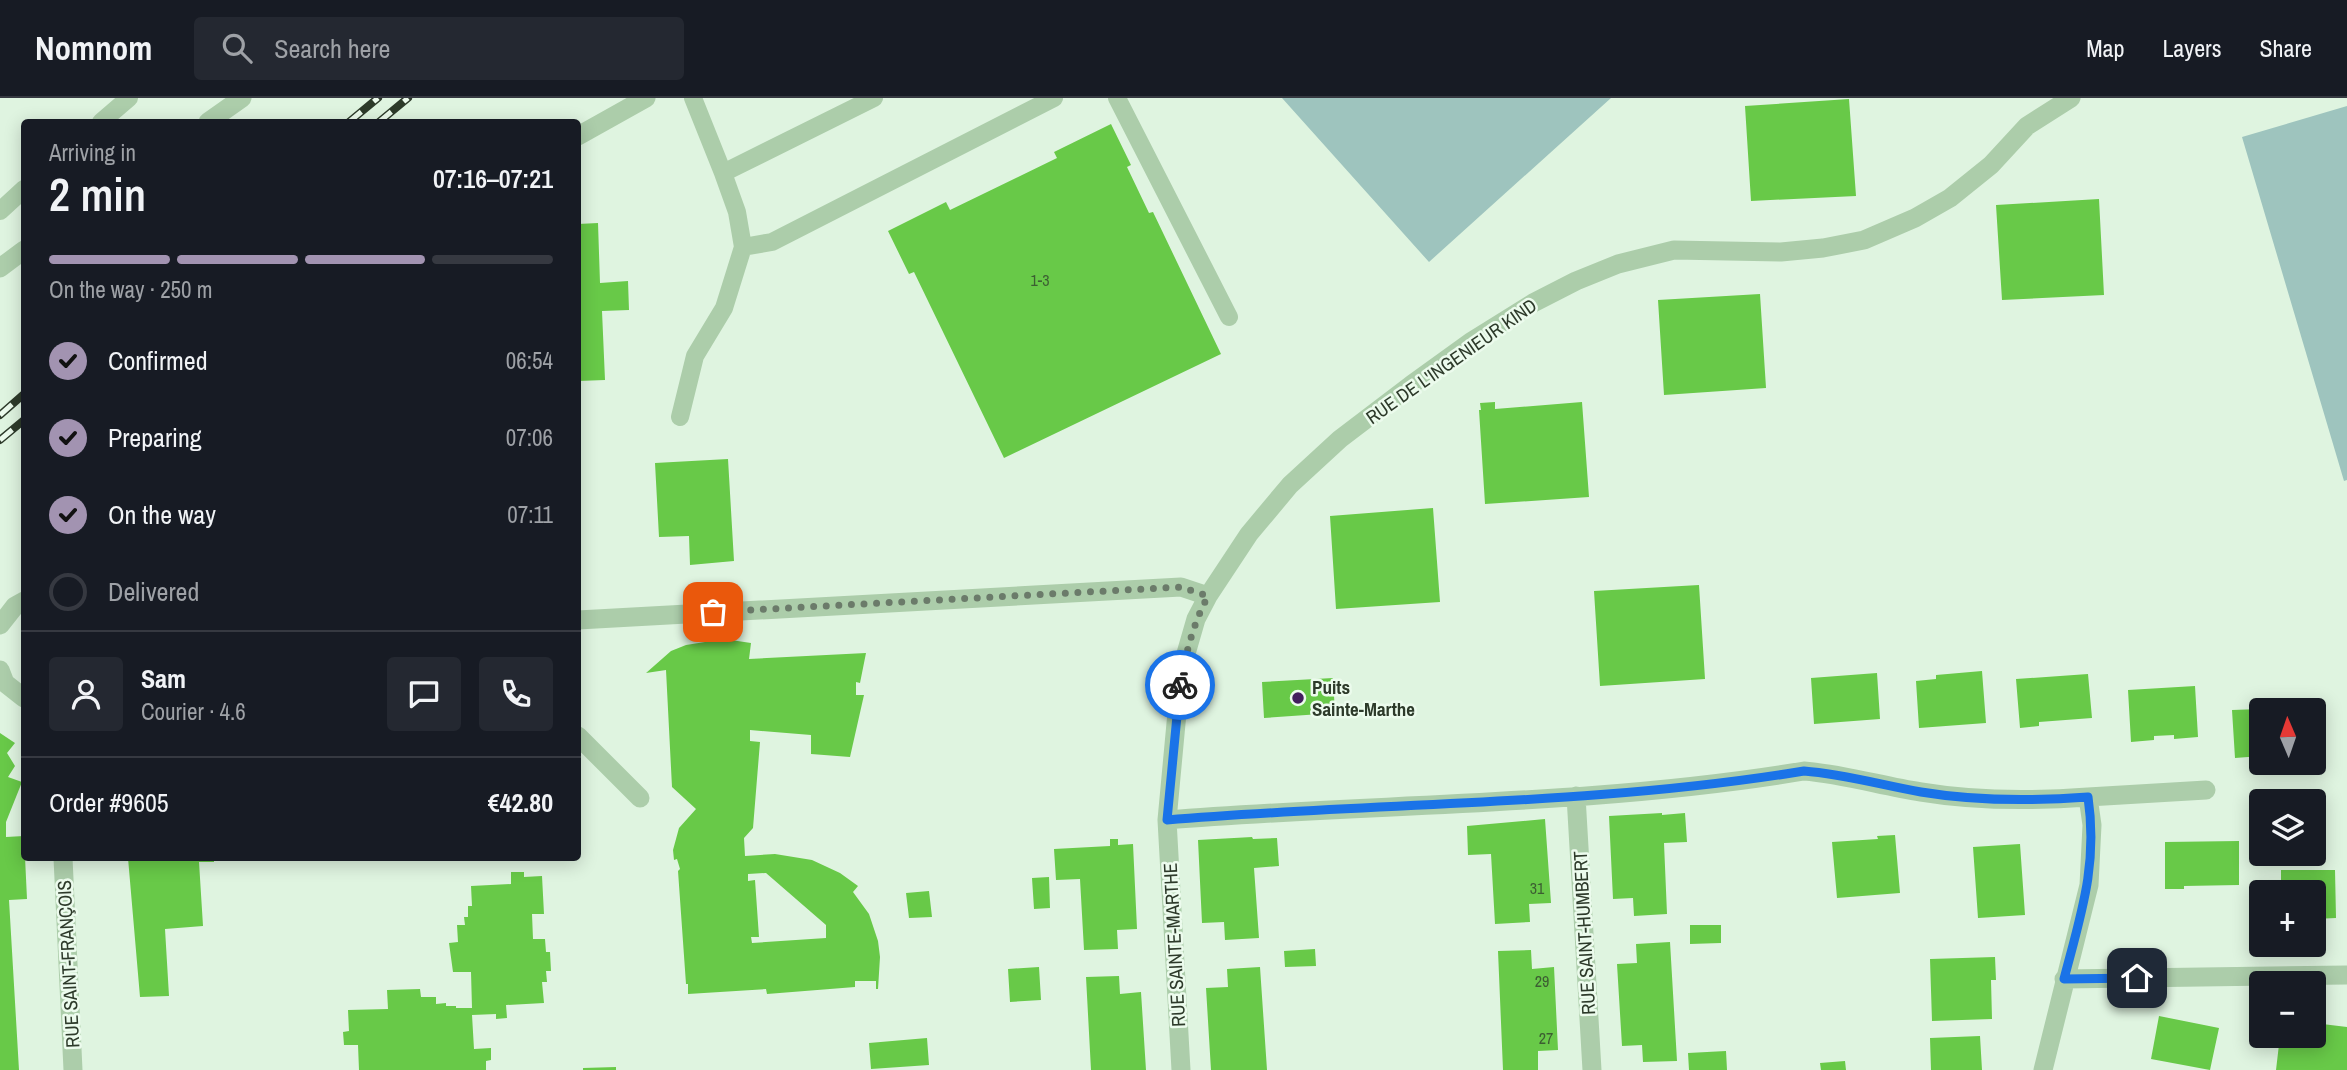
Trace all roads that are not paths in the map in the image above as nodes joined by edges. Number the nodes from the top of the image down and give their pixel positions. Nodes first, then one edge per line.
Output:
1 (129, 98) edge
2 (242, 98) edge
3 (646, 98) edge
4 (694, 98) edge
5 (874, 98) edge
6 (1054, 98) edge
7 (1117, 98) edge
8 (2071, 98) edge
9 (104, 119) edge
10 (212, 119) edge
11 (581, 134) edge
12 (723, 173) junction
13 (21, 192) edge
14 (0, 211) edge
15 (743, 247) junction
16 (21, 252) edge
17 (0, 268) edge
18 (1229, 317) dead end
19 (680, 417) dead end
20 (1208, 596) junction
21 (21, 603) edge
22 (581, 620) edge
23 (0, 625) edge
24 (0, 670) edge
25 (21, 696) edge
26 (581, 739) edge
27 (2206, 790) dead end
28 (1576, 796) junction
29 (2088, 797) junction
30 (640, 798) dead end
31 (1167, 820) junction
32 (63, 861) edge
33 (2347, 975) edge
34 (2064, 979) junction
35 (73, 1070) edge
36 (1181, 1070) edge
37 (1592, 1070) edge
38 (2043, 1070) edge

1 - 9 lane
2 - 10 street
3 - 11 street
4 - 12 lane
5 - 12 lane
6 - 15 lane
7 - 18 lane
8 - 20 street, RUE DE L'INGENIEUR KIND
12 - 15 lane
13 - 14 lane
15 - 19 lane
16 - 17 street
20 - 22 street
20 - 31 street, RUE DE L'INGENIEUR KIND
21 - 23 street
24 - 25 street
26 - 30 street
27 - 29 street
28 - 29 street
28 - 31 street
28 - 37 street, RUE SAINT-HUMBERT
29 - 34 street
31 - 36 street, RUE SAINTE-MARTHE
32 - 35 street, RUE SAINT-FRANÇOIS
33 - 34 street
34 - 38 street

